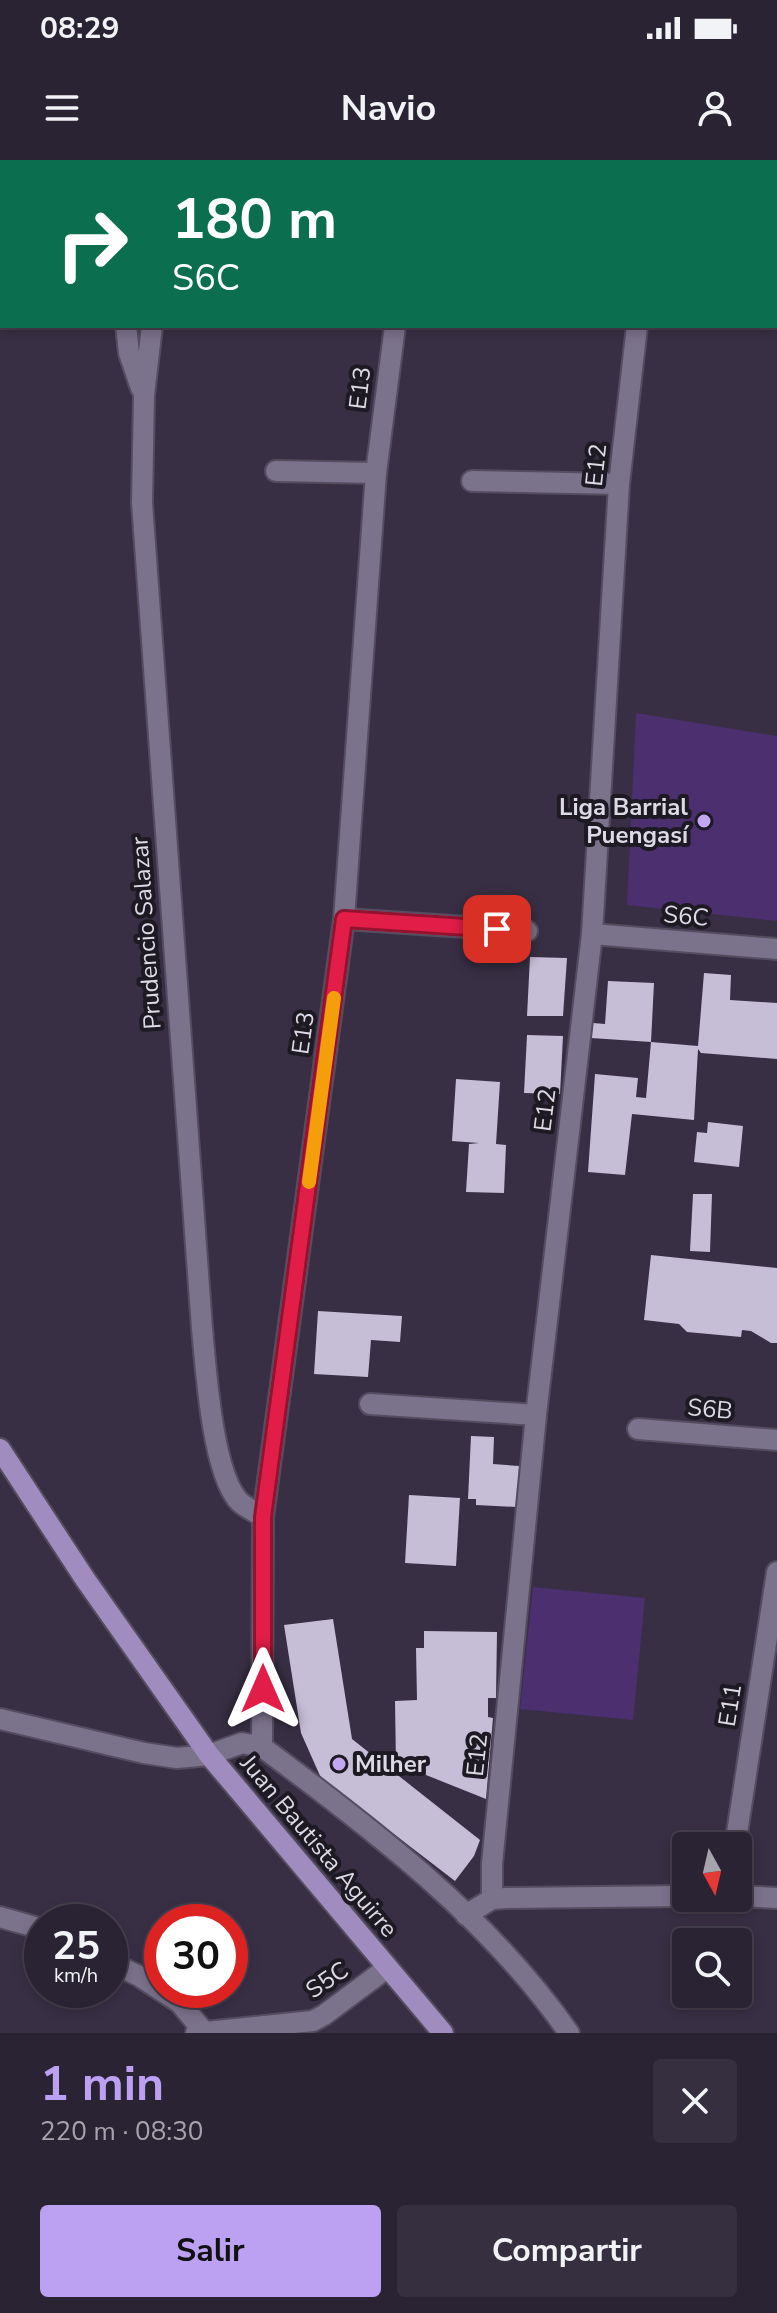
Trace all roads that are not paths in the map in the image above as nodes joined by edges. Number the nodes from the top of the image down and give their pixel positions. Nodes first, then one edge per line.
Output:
1 (126, 328) edge
2 (152, 328) edge
3 (395, 328) edge
4 (637, 328) edge
5 (144, 395) junction
6 (276, 471) dead end
7 (376, 473) junction
8 (472, 481) dead end
9 (619, 484) junction
10 (344, 919) junction
11 (527, 931) dead end
12 (592, 934) junction
13 (777, 949) edge
14 (370, 1404) dead end
15 (536, 1415) junction
16 (638, 1429) dead end
17 (777, 1440) edge
18 (0, 1449) edge
19 (263, 1517) junction
20 (777, 1572) edge
21 (0, 1719) edge
22 (262, 1747) junction
23 (209, 1755) junction
24 (737, 1832) edge
25 (672, 1896) edge
26 (752, 1897) edge
27 (777, 1898) edge
28 (492, 1899) junction
29 (466, 1915) junction
30 (0, 1917) edge
31 (24, 1924) edge
32 (387, 1968) junction
33 (128, 1971) edge
34 (200, 2032) edge
35 (443, 2033) edge
36 (569, 2033) edge

1 - 5 street
2 - 5 street, Prudencio Salazar
3 - 7 street, E13
4 - 9 street, E12
5 - 19 street, Prudencio Salazar
6 - 7 street
7 - 10 street, E13
8 - 9 street
9 - 12 street, E12
10 - 11 street
10 - 19 street, E13
12 - 13 street, S6C
12 - 15 street, E12
14 - 15 street
15 - 28 street, E12
16 - 17 street, S6B
18 - 23 main road, Juan Bautista Aguirre
19 - 22 street, E13
20 - 24 street, E11
21 - 23 street
22 - 23 street
22 - 29 street
23 - 32 main road, Juan Bautista Aguirre
25 - 28 street
26 - 27 street
28 - 29 street
29 - 36 street
30 - 31 street
32 - 34 street, S5C
32 - 35 main road, Juan Bautista Aguirre
33 - 34 street

